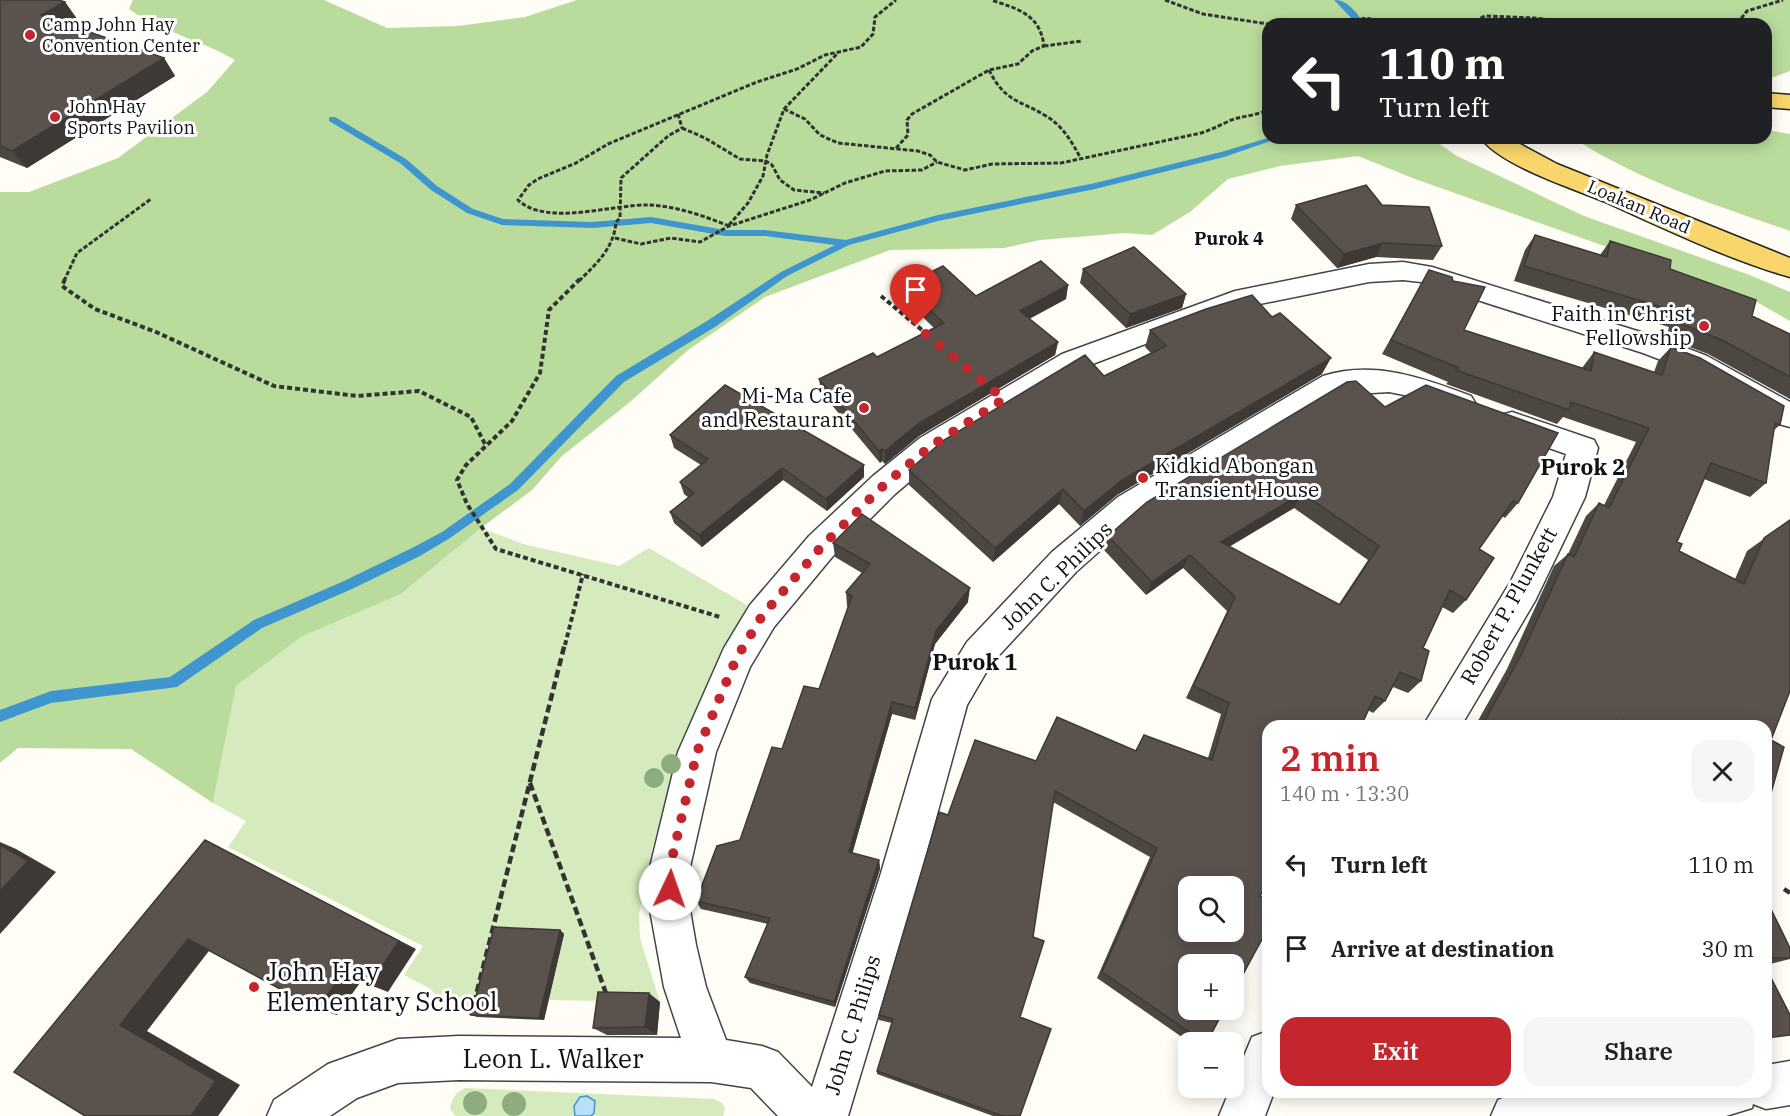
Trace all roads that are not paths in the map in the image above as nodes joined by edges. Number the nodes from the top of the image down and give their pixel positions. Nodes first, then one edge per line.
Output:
1 (1772, 100) edge
2 (1790, 102) edge
3 (1500, 144) edge
4 (1790, 267) edge
5 (1790, 416) edge
6 (1583, 448) joint
7 (1445, 720) edge
8 (711, 1060) junction
9 (1262, 1068) edge
10 (1790, 1083) edge
11 (1772, 1086) edge
12 (1699, 1098) edge
13 (290, 1116) edge
14 (809, 1116) edge
15 (825, 1116) edge
16 (1242, 1116) edge
17 (1514, 1116) edge

1 - 2 main road
3 - 4 main road, Loakan Road
5 - 8 street
6 - 7 street, Robert P. Plunkett
6 - 15 street, John C. Philips
8 - 13 street, Leon L. Walker
8 - 14 street, Leon L. Walker
9 - 16 street
10 - 11 street
12 - 17 street

